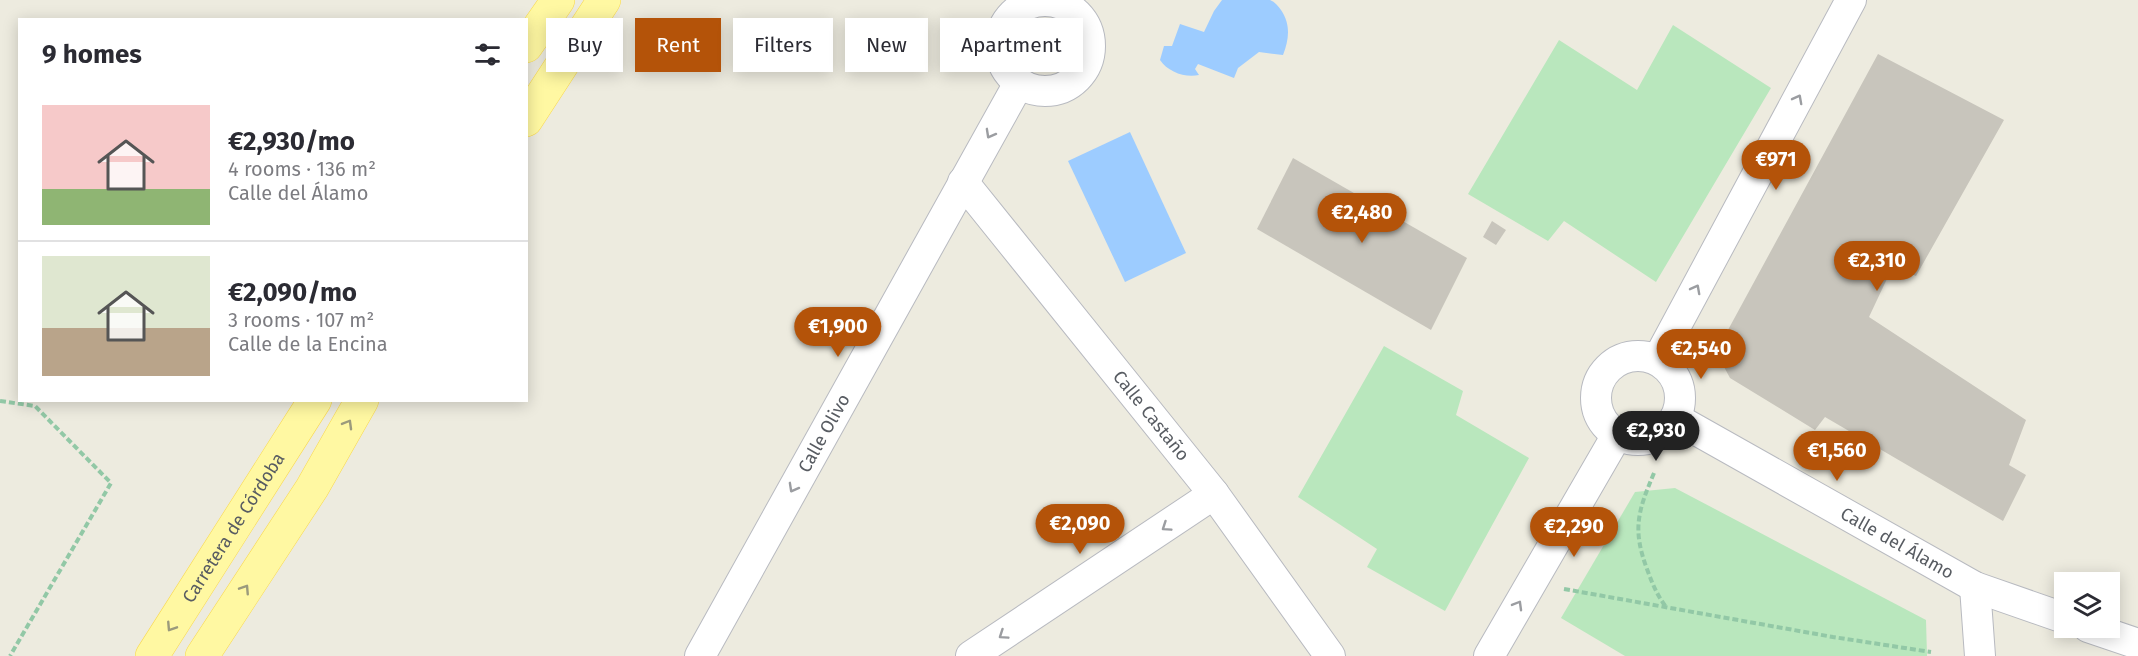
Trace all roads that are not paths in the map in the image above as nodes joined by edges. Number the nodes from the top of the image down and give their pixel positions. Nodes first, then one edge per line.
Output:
1 (558, 0) edge
2 (604, 0) edge
3 (1851, 0) edge
4 (1066, 2) edge
5 (528, 43) edge
6 (1019, 83) junction
7 (528, 117) edge
8 (963, 182) junction
9 (1658, 359) junction
10 (314, 402) edge
11 (361, 402) edge
12 (1675, 418) junction
13 (1617, 435) junction
14 (1214, 494) junction
15 (1975, 587) junction
16 (2054, 615) edge
17 (2120, 638) edge
18 (2138, 644) edge
19 (152, 656) edge
20 (202, 656) edge
21 (700, 656) edge
22 (971, 656) edge
23 (1330, 656) edge
24 (1489, 656) edge
25 (1980, 656) edge

1 - 5 main road
2 - 7 main road
9 -> 3 street
4 - 6 street
4 - 6 street
6 -> 8 street, Calle Olivo
8 - 14 street, Calle Castaño
8 -> 21 street, Calle Olivo
9 - 12 street
9 - 13 street
10 -> 19 main road, Carretera de Córdoba
20 -> 11 main road
12 - 13 street
12 - 15 street, Calle del Álamo
24 -> 13 street
14 -> 22 street
14 - 23 street, Calle Castaño
15 - 16 street, Calle del Álamo
15 - 25 street
17 - 18 street

